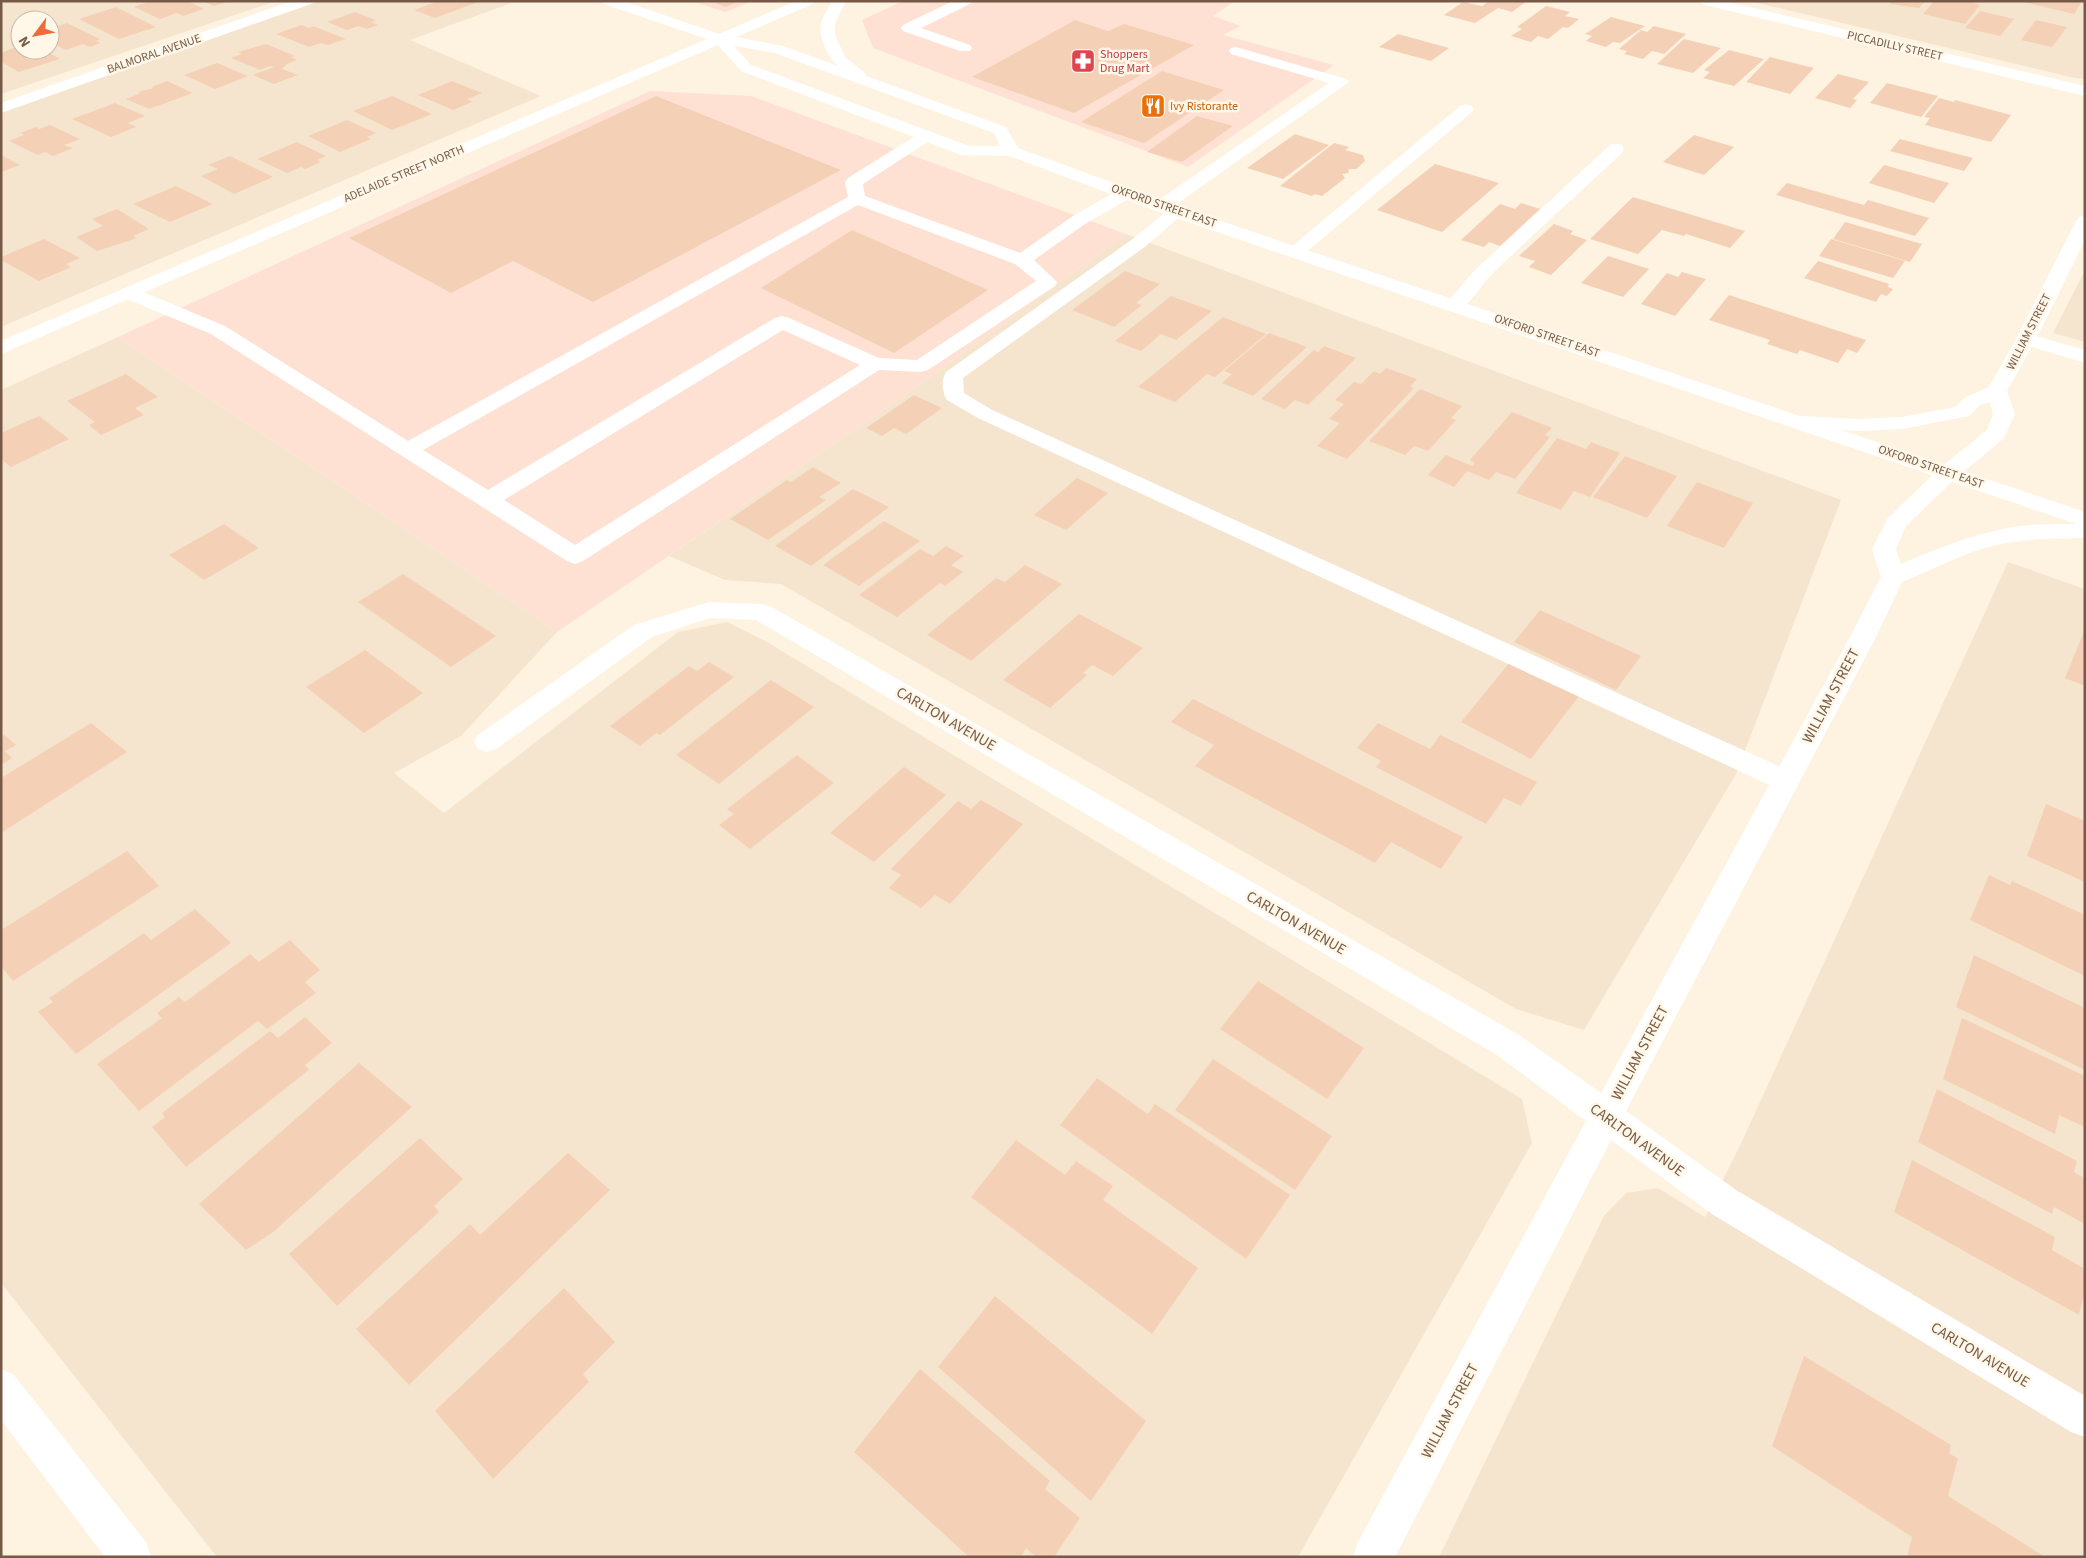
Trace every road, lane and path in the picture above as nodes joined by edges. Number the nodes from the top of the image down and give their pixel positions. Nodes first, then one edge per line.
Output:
1 (306, 1) edge
2 (609, 1) edge
3 (808, 1) edge
4 (839, 1) edge
5 (965, 1) edge
6 (1705, 1) edge
7 (720, 39) junction
8 (965, 48) dead end
9 (1236, 51) dead end
10 (865, 81) junction
11 (2085, 91) edge
12 (1, 108) edge
13 (1466, 109) dead end
14 (926, 136) junction
15 (1616, 149) dead end
16 (1011, 151) junction
17 (1126, 193) junction
18 (857, 199) junction
19 (1169, 209) junction
20 (2085, 221) edge
21 (1297, 251) junction
22 (1022, 260) junction
23 (129, 293) junction
24 (1455, 305) junction
25 (2026, 339) junction
26 (1, 348) edge
27 (2085, 357) edge
28 (875, 364) junction
29 (1997, 391) junction
30 (1801, 422) junction
31 (407, 450) junction
32 (1948, 473) junction
33 (488, 500) junction
34 (2085, 520) edge
35 (2085, 531) edge
36 (1893, 577) junction
37 (487, 742) dead end
38 (1786, 781) junction
39 (1605, 1118) junction
40 (1, 1388) edge
41 (2085, 1418) edge
42 (131, 1557) edge
43 (1373, 1557) edge

1 - 12 street, BALMORAL AVENUE
2 - 7 street, OXFORD STREET EAST
3 - 7 street, ADELAIDE STREET NORTH
4 - 10 street
5 - 8 street
6 - 11 street, PICCADILLY STREET
7 - 10 street, OXFORD STREET EAST
7 - 14 street, OXFORD STREET EAST
7 - 23 street, ADELAIDE STREET NORTH
9 - 19 street
10 - 16 street, OXFORD STREET EAST
13 - 21 street
14 - 16 street, OXFORD STREET EAST
14 - 18 street
15 - 24 street
16 - 17 street, OXFORD STREET EAST
17 - 19 street, OXFORD STREET EAST
17 - 22 street
18 - 22 street
18 - 31 street
19 - 21 street, OXFORD STREET EAST
19 - 38 street
20 - 25 street, WILLIAM STREET
21 - 24 street, OXFORD STREET EAST
22 - 28 street
23 - 26 street, ADELAIDE STREET NORTH
23 - 31 street
24 - 30 street, OXFORD STREET EAST
25 - 27 street
25 - 29 street, WILLIAM STREET
28 - 33 street
28 - 33 street
29 - 30 street
29 - 32 street
30 - 32 street, OXFORD STREET EAST
31 - 33 street
32 - 34 street, OXFORD STREET EAST
32 - 36 street
35 - 36 street
36 - 38 street, WILLIAM STREET
37 - 39 street, CARLTON AVENUE
38 - 39 street, WILLIAM STREET
39 - 41 street, CARLTON AVENUE
39 - 43 street, WILLIAM STREET
40 - 42 street

